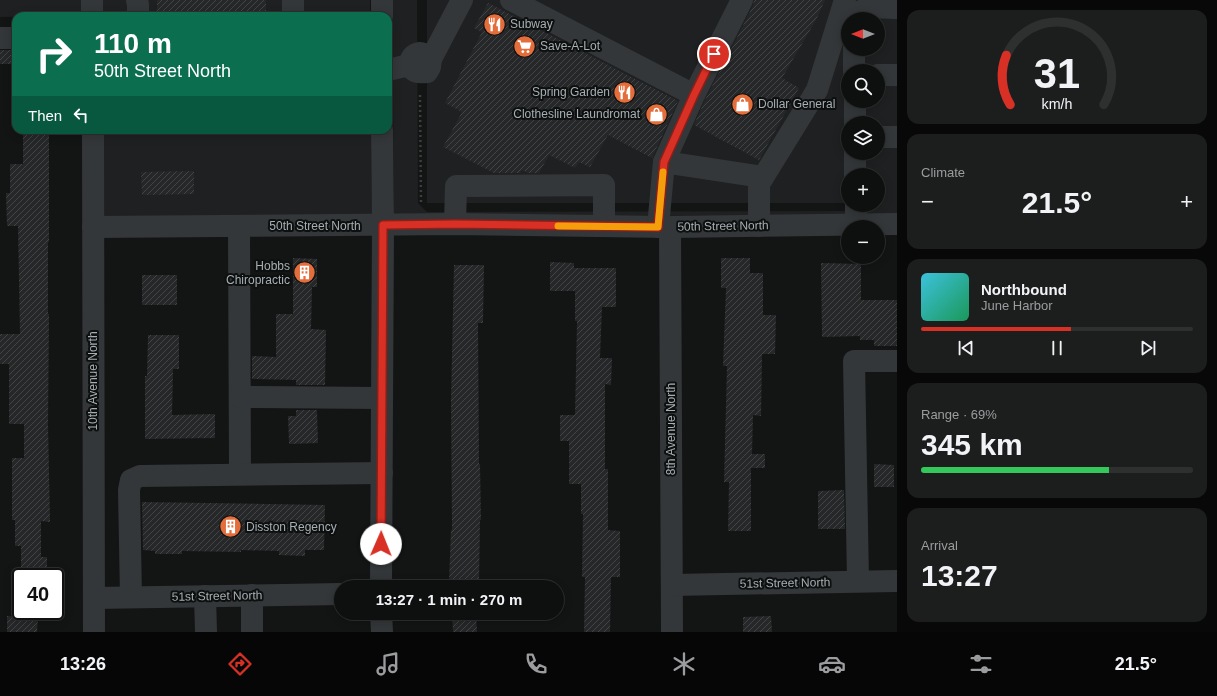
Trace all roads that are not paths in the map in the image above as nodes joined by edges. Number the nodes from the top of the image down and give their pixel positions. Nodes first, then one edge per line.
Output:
1 (92, 0) edge
2 (293, 0) edge
3 (382, 0) edge
4 (462, 0) edge
5 (511, 0) edge
6 (742, 0) edge
7 (845, 0) edge
8 (897, 8) edge
9 (92, 12) edge
10 (293, 12) edge
11 (382, 12) edge
12 (860, 12) edge
13 (0, 38) edge
14 (12, 38) edge
15 (398, 67) edge
16 (885, 75) edge
17 (897, 75) edge
18 (694, 95) junction
19 (93, 134) edge
20 (382, 134) edge
21 (885, 137) edge
22 (897, 137) edge
23 (664, 162) junction
24 (763, 177) junction
25 (856, 215) edge
26 (455, 224) junction
27 (897, 224) edge
28 (383, 225) junction
29 (239, 226) junction
30 (604, 226) junction
31 (759, 226) junction
32 (93, 227) junction
33 (664, 227) junction
34 (897, 361) edge
35 (240, 397) junction
36 (382, 398) junction
37 (382, 473) junction
38 (232, 475) junction
39 (381, 580) edge
40 (858, 581) junction
41 (897, 581) edge
42 (672, 585) junction
43 (334, 594) edge
44 (205, 596) junction
45 (252, 596) junction
46 (131, 597) junction
47 (94, 598) junction
48 (381, 620) edge
49 (94, 632) edge
50 (206, 632) edge
51 (252, 632) edge
52 (382, 632) edge
53 (672, 632) edge

1 - 9 street
2 - 10 street
3 - 11 street
4 - 15 street
5 - 18 street
6 - 18 street, 8th Avenue North
7 - 24 street
8 - 12 street
13 - 14 street
16 - 17 street
18 - 23 street, 8th Avenue North
19 - 32 street, 10th Avenue North
20 - 28 street
21 - 22 street
23 - 24 street
23 - 33 street, 8th Avenue North
24 - 31 street
25 - 27 street, 50th Street North
25 - 31 street, 50th Street North
26 - 28 street, 50th Street North
26 - 30 street, 50th Street North
26 - 30 street
28 - 29 street, 50th Street North
28 - 36 street
29 - 32 street, 50th Street North
29 - 35 street
30 - 33 street, 50th Street North
31 - 33 street, 50th Street North
32 - 47 street, 10th Avenue North
33 - 42 street, 8th Avenue North
34 - 40 street
35 - 36 street
35 - 38 street
36 - 37 street
37 - 38 street
37 - 39 street
38 - 46 street
40 - 41 street, 51st Street North
40 - 42 street, 51st Street North
42 - 53 street, 8th Avenue North
43 - 45 street, 51st Street North
44 - 45 street, 51st Street North
44 - 46 street, 51st Street North
44 - 50 street
45 - 51 street
46 - 47 street, 51st Street North
47 - 49 street, 10th Avenue North
48 - 52 street

